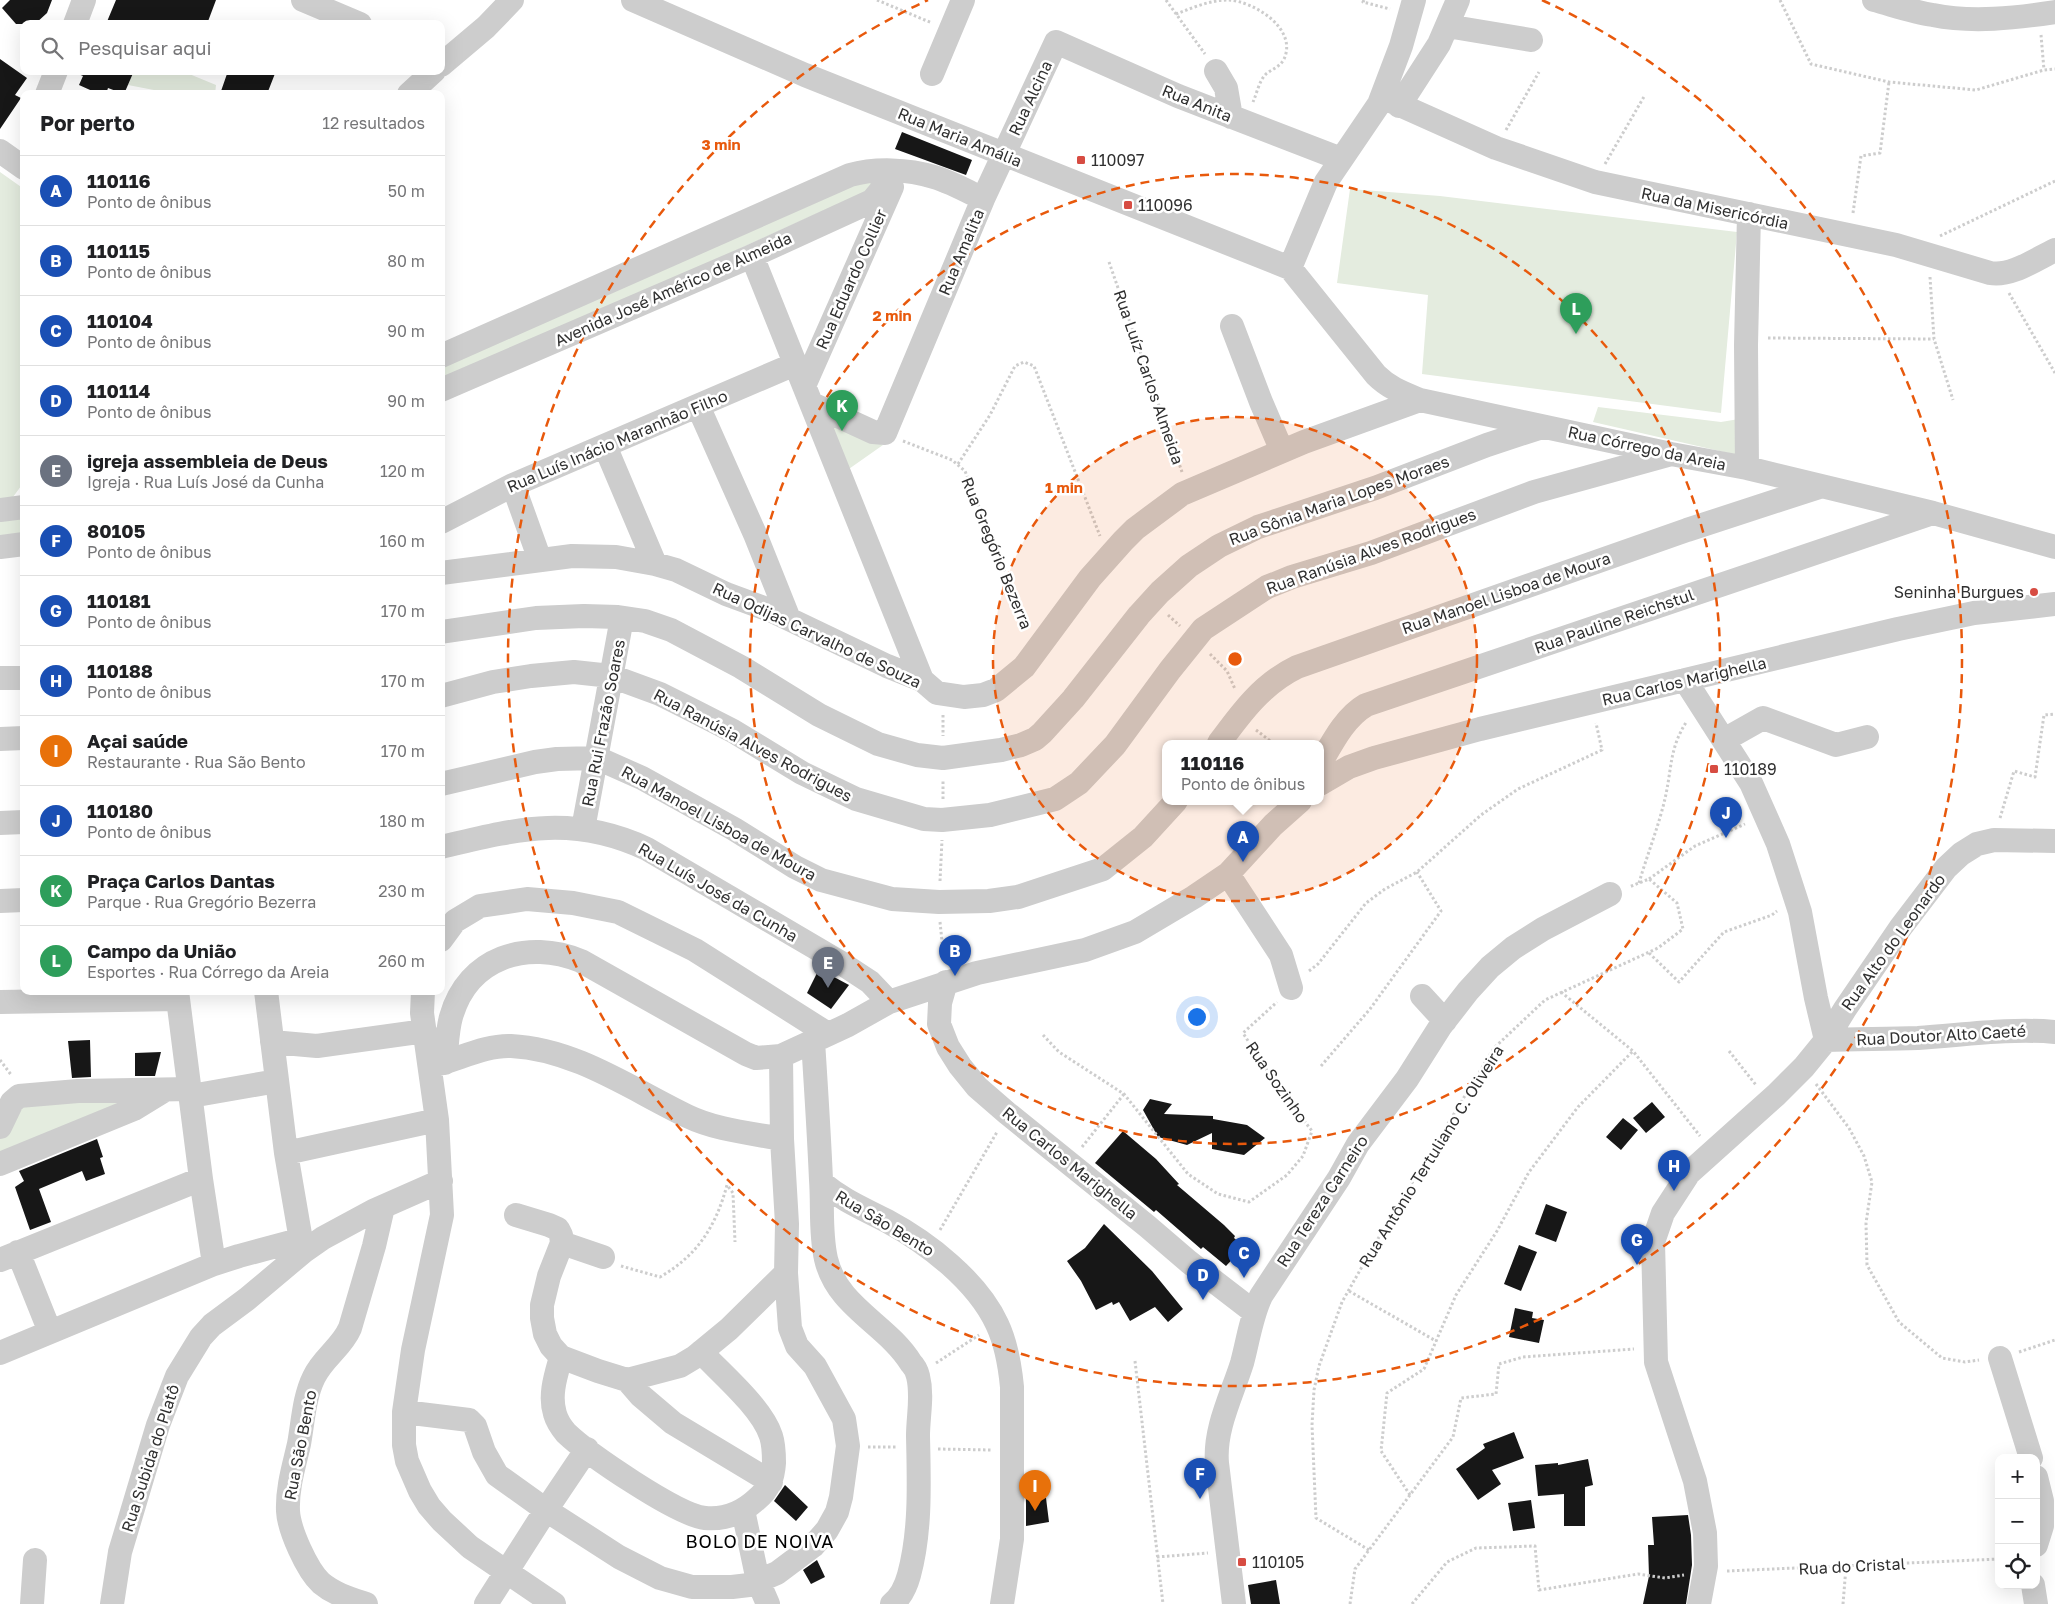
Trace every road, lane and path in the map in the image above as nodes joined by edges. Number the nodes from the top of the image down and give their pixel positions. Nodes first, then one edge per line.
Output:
1 (84, 0) edge
2 (303, 0) edge
3 (512, 0) edge
4 (633, 0) edge
5 (877, 0) edge
6 (963, 0) edge
7 (1166, 0) edge
8 (1414, 0) edge
9 (1458, 0) edge
10 (1780, 0) edge
11 (1874, 0) edge
12 (2047, 13) edge
13 (1176, 14) junction
14 (76, 20) edge
15 (350, 20) edge
16 (1447, 26) junction
17 (951, 31) junction
18 (1531, 40) dead end
19 (1056, 42) joint
20 (445, 61) edge
21 (2055, 69) edge
22 (2044, 70) junction
23 (1216, 71) joint
24 (1539, 72) dead end
25 (932, 74) dead end
26 (54, 75) edge
27 (429, 75) edge
28 (1889, 82) junction
29 (49, 90) edge
30 (413, 90) edge
31 (1645, 95) dead end
32 (1390, 101) junction
33 (1238, 120) junction
34 (1496, 148) junction
35 (0, 151) edge
36 (1004, 154) junction
37 (1341, 159) junction
38 (20, 160) edge
39 (894, 171) junction
40 (2055, 181) edge
41 (1595, 182) junction
42 (983, 199) junction
43 (1749, 214) junction
44 (1850, 236) junction
45 (2055, 250) edge
46 (1929, 254) junction
47 (752, 256) junction
48 (1110, 262) dead end
49 (1290, 268) junction
50 (1998, 275) junction
51 (1232, 326) dead end
52 (1934, 339) junction
53 (1746, 345) junction
54 (445, 354) edge
55 (795, 364) junction
56 (2055, 373) edge
57 (445, 388) edge
58 (808, 395) junction
59 (1420, 400) junction
60 (1953, 400) dead end
61 (698, 406) junction
62 (1544, 426) junction
63 (884, 434) junction
64 (604, 446) junction
65 (1282, 450) junction
66 (1671, 454) junction
67 (958, 464) junction
68 (1747, 468) junction
69 (513, 485) junction
70 (1821, 486) junction
71 (1188, 491) junction
72 (20, 508) edge
73 (0, 510) edge
74 (1933, 513) junction
75 (445, 520) edge
76 (20, 544) edge
77 (0, 547) edge
78 (2055, 547) edge
79 (1109, 558) junction
80 (540, 560) junction
81 (655, 564) junction
82 (445, 572) edge
83 (1152, 601) junction
84 (2055, 604) edge
85 (622, 618) junction
86 (789, 620) junction
87 (445, 631) edge
88 (1195, 639) junction
89 (1037, 652) junction
90 (611, 676) junction
91 (0, 678) edge
92 (20, 678) edge
93 (922, 680) junction
94 (1685, 680) junction
95 (445, 695) edge
96 (1700, 702) junction
97 (1591, 703) junction
98 (1244, 710) junction
99 (2055, 714) edge
100 (1867, 737) dead end
101 (0, 738) edge
102 (20, 738) edge
103 (1220, 740) edge
104 (1269, 740) edge
105 (1724, 740) junction
106 (597, 758) junction
107 (1324, 758) edge
108 (1324, 782) edge
109 (445, 783) edge
110 (1172, 805) edge
111 (1296, 805) edge
112 (1766, 815) junction
113 (20, 822) edge
114 (0, 823) edge
115 (583, 829) junction
116 (1994, 840) junction
117 (2055, 841) edge
118 (445, 846) edge
119 (1417, 872) junction
120 (1228, 874) junction
121 (1649, 880) junction
122 (1638, 883) junction
123 (1610, 894) joint
124 (1796, 895) junction
125 (20, 900) edge
126 (0, 901) edge
127 (445, 935) edge
128 (1648, 953) junction
129 (946, 982) junction
130 (1291, 988) junction
131 (1561, 992) junction
132 (178, 995) edge
133 (266, 995) edge
134 (424, 995) edge
135 (1422, 996) dead end
136 (0, 1002) edge
137 (889, 1002) junction
138 (1445, 1021) junction
139 (425, 1031) junction
140 (2055, 1032) edge
141 (1043, 1035) dead end
142 (820, 1038) junction
143 (1826, 1040) junction
144 (272, 1042) junction
145 (1633, 1051) junction
146 (1729, 1052) dead end
147 (781, 1056) junction
148 (437, 1064) junction
149 (1321, 1066) dead end
150 (1804, 1067) junction
151 (276, 1081) junction
152 (167, 1089) junction
153 (191, 1093) junction
154 (1124, 1094) junction
155 (1769, 1101) junction
156 (1007, 1114) junction
157 (437, 1120) junction
158 (0, 1127) edge
159 (782, 1139) junction
160 (1712, 1152) junction
161 (286, 1153) junction
162 (1070, 1163) junction
163 (0, 1164) edge
164 (200, 1179) junction
165 (441, 1181) junction
166 (822, 1183) junction
167 (383, 1206) junction
168 (516, 1215) dead end
169 (735, 1242) dead end
170 (562, 1243) junction
171 (303, 1245) junction
172 (929, 1249) junction
173 (9, 1256) edge
174 (603, 1257) joint
175 (214, 1264) junction
176 (786, 1273) junction
177 (1348, 1291) junction
178 (1254, 1312) junction
179 (997, 1324) junction
180 (50, 1332) junction
181 (2055, 1340) edge
182 (1436, 1341) junction
183 (1657, 1348) junction
184 (701, 1352) junction
185 (0, 1353) edge
186 (561, 1358) junction
187 (2000, 1358) junction
188 (1135, 1361) dead end
189 (918, 1375) junction
190 (627, 1380) junction
191 (404, 1412) junction
192 (587, 1449) junction
193 (2030, 1454) edge
194 (771, 1482) junction
195 (2040, 1493) edge
196 (1410, 1495) junction
197 (546, 1510) junction
198 (742, 1510) junction
199 (2036, 1544) edge
200 (1369, 1550) junction
201 (1228, 1551) junction
202 (1157, 1557) junction
203 (1995, 1559) edge
204 (35, 1560) dead end
205 (1846, 1567) junction
206 (507, 1571) junction
207 (1706, 1571) junction
208 (758, 1581) junction
209 (2034, 1589) edge
210 (32, 1604) edge
211 (112, 1604) edge
212 (366, 1604) edge
213 (486, 1604) edge
214 (554, 1604) edge
215 (768, 1604) edge
216 (892, 1604) edge
217 (1002, 1604) edge
218 (1163, 1604) edge
219 (1234, 1604) edge
220 (1350, 1604) edge
221 (1412, 1604) edge
222 (1699, 1604) edge
223 (1843, 1604) edge
224 (2036, 1604) edge

1 - 14 street
2 - 15 street
3 - 20 street
4 - 36 street, Rua Maria Amália
5 - 17 path
6 - 17 street
7 - 13 path
8 - 32 street
9 - 16 street
10 - 28 path
11 - 12 street
12 - 22 path
13 - 23 path
13 - 33 path
16 - 18 street
16 - 32 street
17 - 25 street
19 - 33 street, Rua Anita
19 - 36 street, Rua Alcina
21 - 22 path
22 - 28 path
23 - 33 street
24 - 34 path
26 - 29 street
27 - 30 street
28 - 44 path
31 - 41 path
32 - 34 street, Rua da Misericórdia
32 - 37 street
33 - 37 street, Rua Anita
34 - 41 street, Rua da Misericórdia
35 - 38 street
36 - 42 street, Rua Amalita
36 - 49 street, Rua Maria Amália
37 - 49 street
39 - 42 street, Avenida José Américo de Almeida
39 - 47 street, Avenida José Américo de Almeida
39 - 54 street, Avenida José Américo de Almeida
39 - 58 street, Rua Eduardo Collier
40 - 46 path
41 - 43 street, Rua da Misericórdia
42 - 63 street, Rua Amalita
43 - 44 street, Rua da Misericórdia
43 - 53 street
44 - 46 street, Rua da Misericórdia
45 - 50 street
46 - 50 street, Rua da Misericórdia
46 - 52 path
47 - 55 street
47 - 57 street, Avenida José Américo de Almeida
48 - 71 path, Rua Luíz Carlos Almeida
49 - 59 street, Rua Córrego da Areia
50 - 56 path
51 - 65 street
52 - 53 path
52 - 60 path
53 - 68 street
55 - 58 street
55 - 61 street, Rua Luís Inácio Maranhão Filho
58 - 63 street
58 - 93 street
59 - 62 street, Rua Córrego da Areia
59 - 65 street, Rua Odijas Carvalho de Souza
61 - 64 street, Rua Luís Inácio Maranhão Filho
61 - 86 street
62 - 66 street, Rua Córrego da Areia
62 - 83 street, Rua Sônia Maria Lopes Moraes
63 - 67 path, Rua Gregório Bezerra
64 - 69 street, Rua Luís Inácio Maranhão Filho
64 - 81 street
65 - 71 street, Rua Odijas Carvalho de Souza
66 - 68 street, Rua Córrego da Areia
66 - 88 street, Rua Ranúsia Alves Rodrigues
67 - 79 path
67 - 89 path, Rua Gregório Bezerra
68 - 70 street, Rua Córrego da Areia
69 - 75 street, Rua Luís Inácio Maranhão Filho
69 - 80 street
70 - 74 street, Rua Córrego da Areia
70 - 98 street, Rua Manoel Lisboa de Moura
71 - 79 street, Rua Odijas Carvalho de Souza
72 - 73 street
74 - 78 street, Rua Córrego da Areia
74 - 107 street, Rua Pauline Reichstul
76 - 77 street
79 - 89 street, Rua Odijas Carvalho de Souza
80 - 81 street, Rua Odijas Carvalho de Souza
80 - 82 street, Rua Odijas Carvalho de Souza
81 - 86 street, Rua Odijas Carvalho de Souza
83 - 85 street, Rua Sônia Maria Lopes Moraes
83 - 88 path
84 - 94 street, Rua Carlos Marighella
85 - 87 street, Rua Sônia Maria Lopes Moraes
85 - 90 street, Rua Rui Frazão Soares
86 - 93 street, Rua Odijas Carvalho de Souza
88 - 90 street, Rua Ranúsia Alves Rodrigues
88 - 98 path
89 - 93 street, Rua Odijas Carvalho de Souza
90 - 95 street, Rua Ranúsia Alves Rodrigues
90 - 106 street, Rua Rui Frazão Soares
91 - 92 street
94 - 96 street
94 - 97 street, Rua Carlos Marighella
96 - 105 street
96 - 122 path
97 - 108 street, Rua Carlos Marighella
97 - 119 path
98 - 103 street, Rua Manoel Lisboa de Moura
98 - 104 path
99 - 116 path
100 - 105 street
101 - 102 street
105 - 112 street
106 - 109 street, Rua Manoel Lisboa de Moura
106 - 110 street, Rua Manoel Lisboa de Moura
106 - 115 street, Rua Rui Frazão Soares
111 - 120 street
112 - 121 path
112 - 124 street
113 - 114 street
115 - 118 street, Rua Luís José da Cunha
115 - 137 street, Rua Luís José da Cunha
116 - 117 street, Rua Alto do Leonardo
116 - 143 street, Rua Alto do Leonardo
119 - 130 path
119 - 149 path
120 - 129 street
120 - 130 street
121 - 122 path
121 - 128 path, Rua Antônio Tertuliano C. Oliveira
122 - 123 path
123 - 138 street, Rua Tereza Carneiro
124 - 128 path
124 - 143 street
125 - 126 street
127 - 142 street
128 - 131 path, Rua Antônio Tertuliano C. Oliveira
129 - 137 street
129 - 156 street, Rua Carlos Marighella
130 - 154 path, Rua Sozinho
131 - 145 path
131 - 177 path, Rua Antônio Tertuliano C. Oliveira
132 - 136 street
132 - 153 street
133 - 144 street
134 - 139 street
135 - 138 street
137 - 142 street
138 - 178 street, Rua Tereza Carneiro
139 - 144 street
139 - 148 street
140 - 143 street, Rua Doutor Alto Caeté
141 - 154 path, Rua Sozinho
142 - 147 street
142 - 166 street
143 - 150 street, Rua Alto do Leonardo
144 - 151 street
145 - 160 path
145 - 182 path
146 - 155 path
147 - 148 street
147 - 159 street
148 - 157 street
148 - 159 street
150 - 155 street, Rua Alto do Leonardo
150 - 187 path
151 - 153 street
151 - 161 street
152 - 153 street
152 - 158 street
152 - 163 street
153 - 164 street
154 - 162 path
155 - 160 street, Rua Alto do Leonardo
156 - 162 street, Rua Carlos Marighella
156 - 172 path
157 - 161 street
157 - 165 street
159 - 176 street
160 - 183 street, Rua Alto do Leonardo
161 - 171 street
162 - 178 street, Rua Carlos Marighella
164 - 173 street
164 - 175 street
165 - 167 street, Rua Subida do Platô
165 - 191 street
166 - 172 street, Rua São Bento
166 - 189 street
167 - 171 street, Rua Subida do Platô
167 - 212 street, Rua São Bento
168 - 170 street
169 - 174 path
170 - 174 street
170 - 186 street
171 - 175 street
171 - 211 street, Rua Subida do Platô
172 - 179 street, Rua São Bento
173 - 180 street
175 - 180 street
176 - 184 street
176 - 208 street
177 - 182 path
177 - 200 path, Rua Antônio Tertuliano C. Oliveira
178 - 201 street, Rua Tereza Carneiro
179 - 189 path
179 - 217 street, Rua São Bento
180 - 185 street
181 - 187 path
182 - 196 path
183 - 196 path
183 - 207 street, Rua Alto do Leonardo
184 - 190 street
184 - 194 street
186 - 190 street
186 - 192 street
187 - 193 street
188 - 202 path
189 - 216 street
190 - 194 street
191 - 197 street
191 - 206 street
192 - 197 street
192 - 198 street
194 - 198 street
195 - 199 street
196 - 200 path
197 - 206 street
197 - 208 street
198 - 208 street
200 - 220 path
201 - 202 path
201 - 219 street, Rua Tereza Carneiro
202 - 218 path
203 - 205 path, Rua do Cristal
204 - 210 street
205 - 207 path, Rua do Cristal
205 - 223 path
206 - 213 street
206 - 214 street
207 - 221 path, Rua do Cristal
207 - 222 street, Rua Alto do Leonardo
208 - 215 street
209 - 224 street

